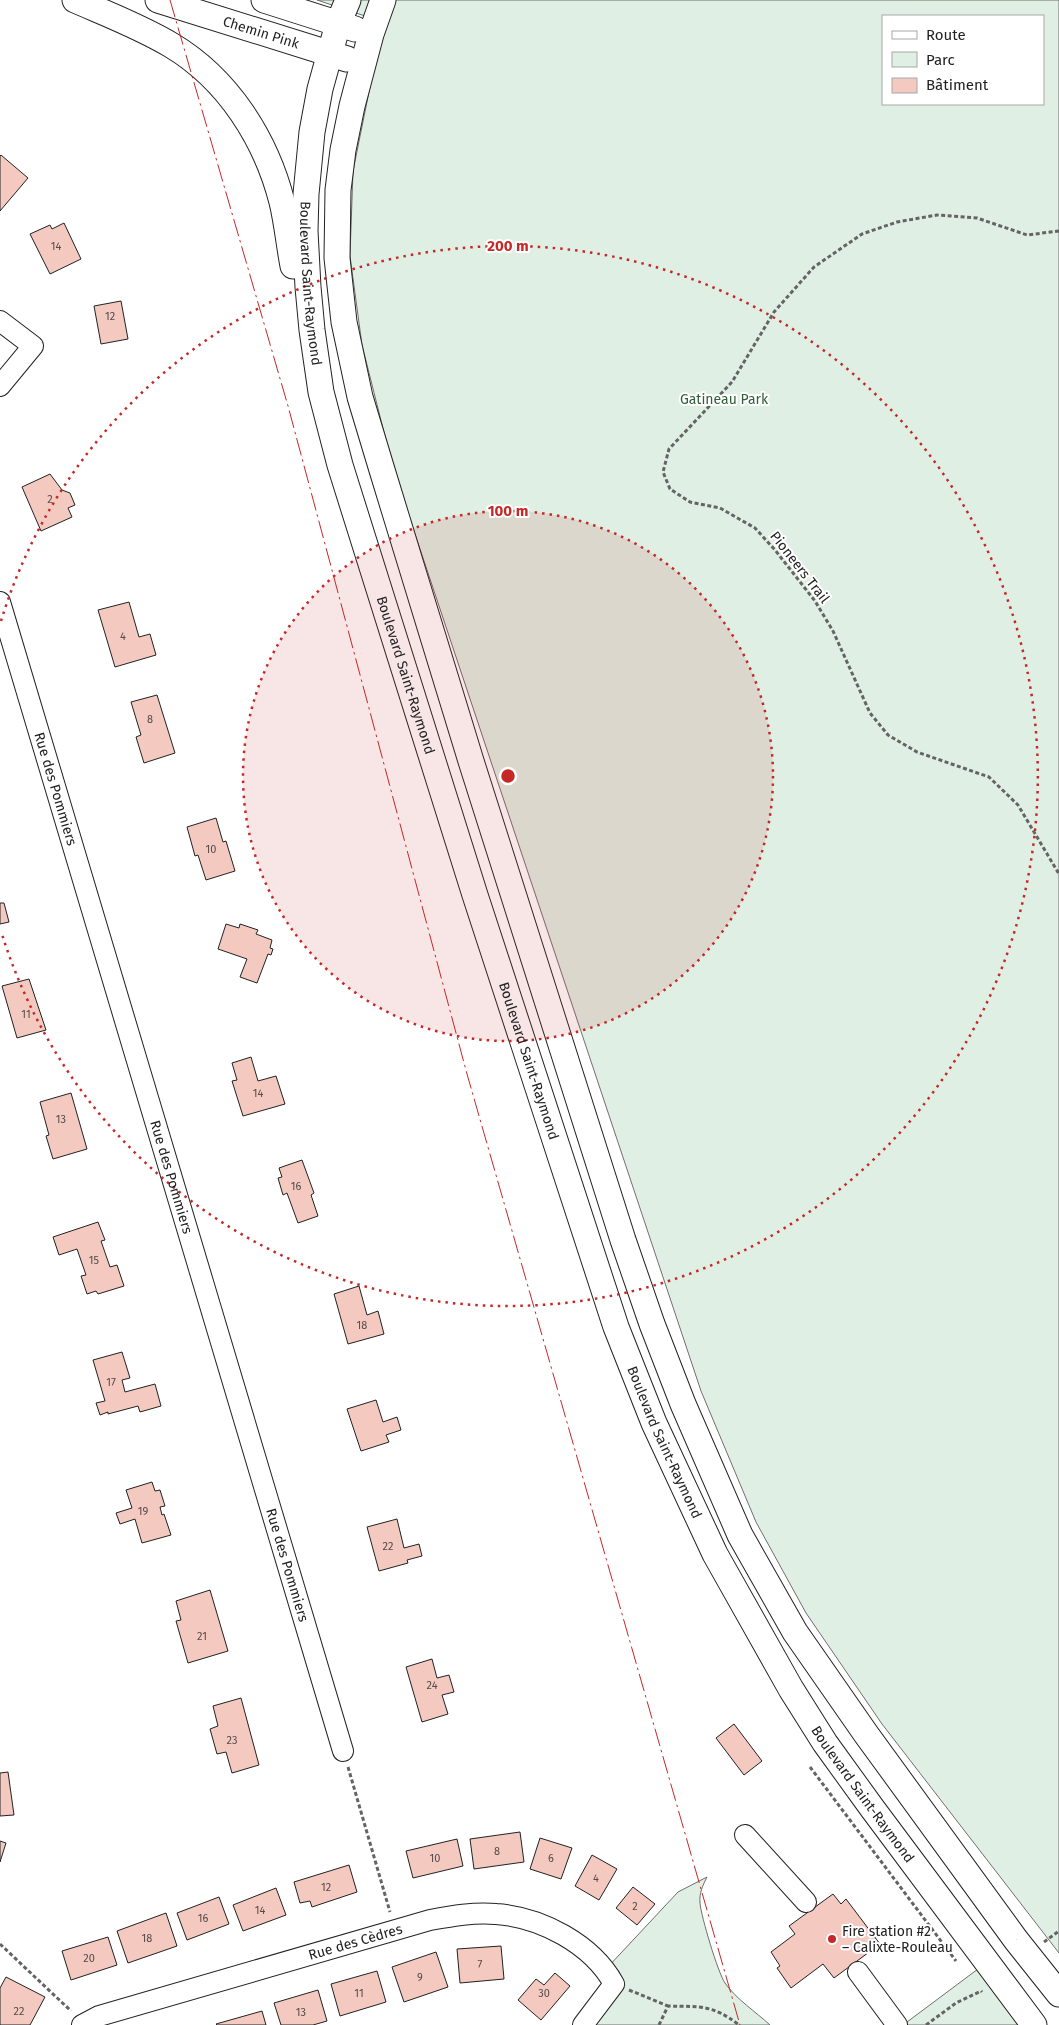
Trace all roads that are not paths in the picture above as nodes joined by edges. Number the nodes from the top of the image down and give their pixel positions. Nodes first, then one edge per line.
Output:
1 (75, 0) edge
2 (158, 0) edge
3 (264, 0) edge
4 (348, 0) edge
5 (383, 0) edge
6 (338, 24) junction
7 (371, 34) junction
8 (330, 54) junction
9 (363, 63) junction
10 (0, 321) edge
11 (0, 386) edge
12 (321, 392) junction
13 (0, 602) edge
14 (343, 1751) road end
15 (745, 1835) dead end
16 (806, 1902) dead end
17 (858, 1972) dead end
18 (1059, 1994) edge
19 (83, 2024) edge
20 (583, 2025) edge
21 (897, 2025) edge
22 (1034, 2025) edge

1 - 12 main road
2 - 8 main road, Chemin Pink
3 - 6 main road
4 - 6 main road, Boulevard Saint-Raymond
5 - 7 main road, Boulevard Saint-Raymond
6 - 7 main road
6 - 8 main road, Boulevard Saint-Raymond
7 - 9 main road, Boulevard Saint-Raymond
8 - 9 main road, Chemin Pink
8 - 12 main road, Boulevard Saint-Raymond
9 - 18 main road, Boulevard Saint-Raymond
10 - 11 street
12 - 22 main road, Boulevard Saint-Raymond
13 - 14 street, Rue des Pommiers
15 - 16 street
17 - 21 street
19 - 20 street, Rue des Cèdres

